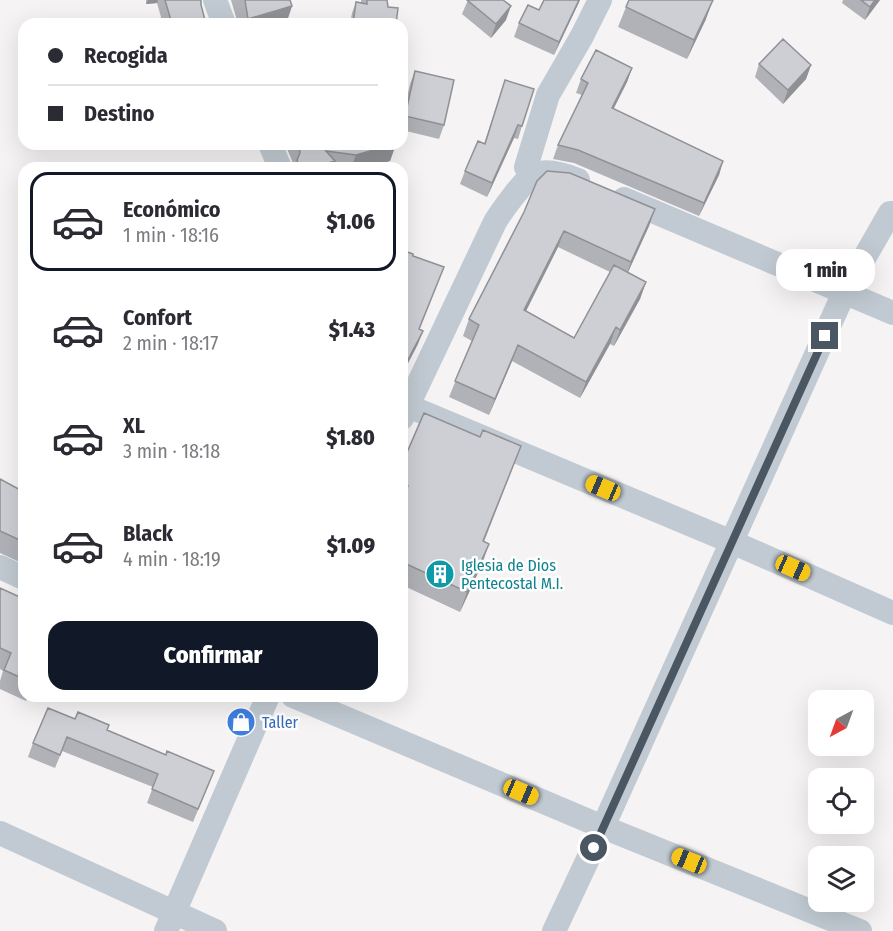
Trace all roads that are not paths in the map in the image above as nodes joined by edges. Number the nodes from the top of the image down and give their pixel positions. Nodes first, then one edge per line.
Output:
1 (215, 0) edge
2 (600, 0) edge
3 (222, 18) edge
4 (533, 174) junction
5 (893, 213) edge
6 (845, 293) junction
7 (893, 313) edge
8 (408, 402) edge
9 (408, 412) edge
10 (732, 542) junction
11 (0, 567) edge
12 (18, 575) edge
13 (893, 613) edge
14 (265, 702) edge
15 (307, 702) edge
16 (603, 827) junction
17 (0, 833) edge
18 (170, 922) edge
19 (215, 931) edge
20 (554, 931) edge
21 (860, 931) edge

1 - 3 street
2 - 4 street
4 - 6 street
4 - 8 street
5 - 6 street
6 - 7 street
6 - 10 street
9 - 10 street
10 - 13 street
10 - 16 street
11 - 12 street
14 - 18 street
15 - 16 street
16 - 20 street
16 - 21 street
17 - 18 street
18 - 19 street

